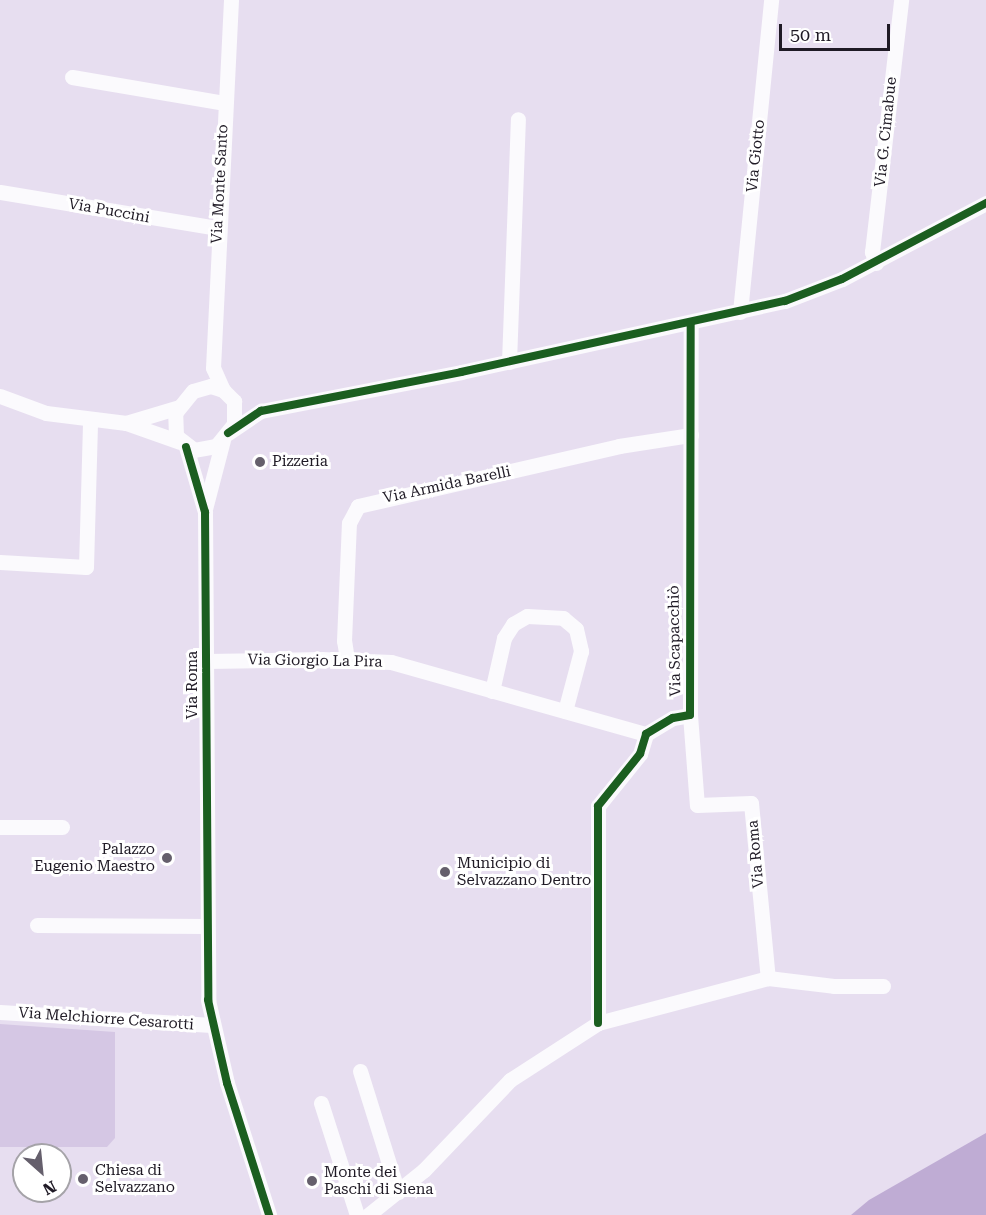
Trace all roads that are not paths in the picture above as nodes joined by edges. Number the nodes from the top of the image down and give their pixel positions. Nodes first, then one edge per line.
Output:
1 (231, 0) edge
2 (771, 0) edge
3 (901, 0) edge
4 (72, 77) dead end
5 (224, 103) junction
6 (518, 119) dead end
7 (0, 192) edge
8 (986, 203) edge
9 (218, 228) junction
10 (876, 263) junction
11 (740, 312) junction
12 (691, 323) junction
13 (509, 362) junction
14 (213, 368) junction
15 (201, 387) junction
16 (226, 392) junction
17 (0, 396) edge
18 (179, 406) junction
19 (259, 411) junction
20 (90, 421) junction
21 (126, 423) junction
22 (226, 435) junction
23 (691, 435) junction
24 (183, 445) junction
25 (205, 512) junction
26 (0, 562) edge
27 (348, 659) junction
28 (207, 661) junction
29 (492, 691) junction
30 (565, 711) junction
31 (690, 715) junction
32 (646, 734) junction
33 (0, 827) edge
34 (62, 827) dead end
35 (37, 925) dead end
36 (207, 926) junction
37 (768, 978) junction
38 (883, 986) dead end
39 (0, 1012) edge
40 (598, 1023) junction
41 (212, 1024) junction
42 (360, 1071) dead end
43 (321, 1103) dead end
44 (398, 1192) junction
45 (266, 1210) edge
46 (282, 1215) edge
47 (357, 1215) edge
48 (368, 1215) edge

1 - 5 street, Via Monte Santo
2 - 11 street, Via Giotto
3 - 10 street, Via G. Cimabue
4 - 5 street
5 - 9 street, Via Monte Santo
6 - 13 street
7 - 9 street, Via Puccini
8 - 10 street
9 - 14 street, Via Monte Santo
10 - 11 street
11 - 12 street
12 - 13 street
12 - 23 street, Via Scapacchiò
13 - 19 street
14 - 15 street
14 - 16 street, Via Monte Santo
15 - 16 street
15 - 18 street
16 - 19 street
16 - 22 street
17 - 20 street
18 - 21 street
18 - 24 street
19 - 22 street
20 - 21 street
20 - 26 street
21 - 24 street
22 - 24 street
22 - 25 street, Via Roma
23 - 27 street, Via Armida Barelli
23 - 31 street, Via Scapacchiò
24 - 25 street, Via Roma
25 - 28 street, Via Roma
27 - 28 street, Via Giorgio La Pira
27 - 29 street, Via Giorgio La Pira
28 - 36 street, Via Roma
29 - 30 street, Via Giorgio La Pira
29 - 30 street
30 - 32 street, Via Giorgio La Pira
31 - 32 street, Via Scapacchiò
31 - 37 street, Via Roma
32 - 40 street
33 - 34 street
35 - 36 street
36 - 41 street, Via Roma
37 - 38 street
37 - 40 street
39 - 41 street, Via Melchiorre Cesarotti
40 - 44 street
41 - 45 street, Via Roma
42 - 44 street
43 - 47 street
44 - 48 street
45 - 46 street

